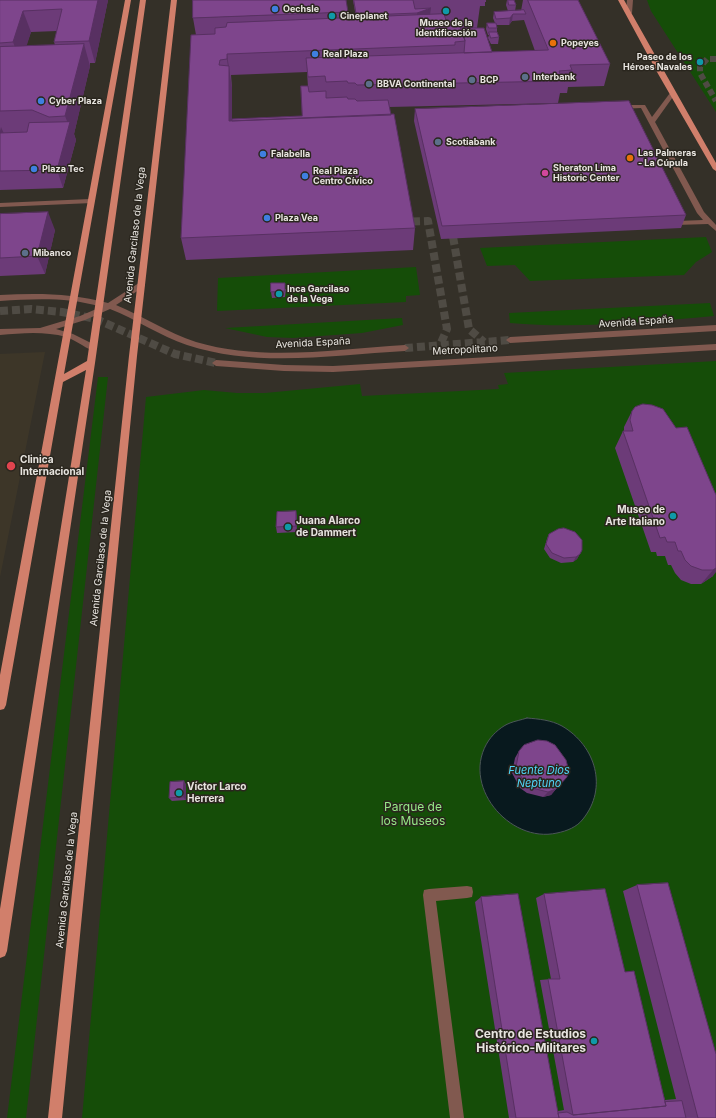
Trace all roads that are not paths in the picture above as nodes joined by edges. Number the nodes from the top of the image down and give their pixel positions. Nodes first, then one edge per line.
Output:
1 (128, 0) edge
2 (143, 0) edge
3 (174, 0) edge
4 (621, 0) edge
5 (630, 0) edge
6 (629, 13) junction
7 (672, 94) junction
8 (618, 107) edge
9 (652, 122) junction
10 (716, 169) edge
11 (90, 201) junction
12 (0, 205) edge
13 (678, 222) edge
14 (708, 222) junction
15 (716, 229) edge
16 (142, 284) junction
17 (74, 297) junction
18 (0, 298) edge
19 (98, 302) junction
20 (111, 306) junction
21 (97, 313) junction
22 (138, 318) junction
23 (69, 323) junction
24 (716, 328) edge
25 (42, 330) junction
26 (0, 332) edge
27 (67, 334) junction
28 (510, 340) tunnel mouth
29 (92, 347) junction
30 (716, 347) edge
31 (405, 348) tunnel mouth
32 (91, 363) junction
33 (216, 363) tunnel mouth
34 (58, 381) junction
35 (1, 698) edge
36 (467, 892) dead end
37 (0, 951) edge
38 (55, 1118) edge
39 (457, 1118) edge

1 - 11 main road
2 - 19 main road
3 - 16 main road, Avenida Garcilaso de la Vega
4 - 6 main road
5 - 6 street
6 - 7 main road
7 - 9 street
7 - 10 main road
8 - 9 street
9 - 14 street
11 - 12 street
11 - 17 main road
13 - 14 street
14 - 15 street
16 - 20 street
16 - 22 main road, Avenida Garcilaso de la Vega
17 - 18 street, Avenida España
17 - 19 street, Avenida España
17 - 23 main road
19 - 20 street, Avenida España
19 - 21 main road
20 - 21 street
20 - 22 street, Avenida España
21 - 23 street
21 - 29 main road
22 - 31 street, Avenida España
22 - 38 main road, Avenida Garcilaso de la Vega
23 - 25 street
23 - 27 main road
24 - 28 street, Avenida España
25 - 26 street
25 - 27 street
27 - 29 street
27 - 34 main road
29 - 32 main road
30 - 33 street, Metropolitano
32 - 34 main road
32 - 37 main road
34 - 35 main road
36 - 39 street

